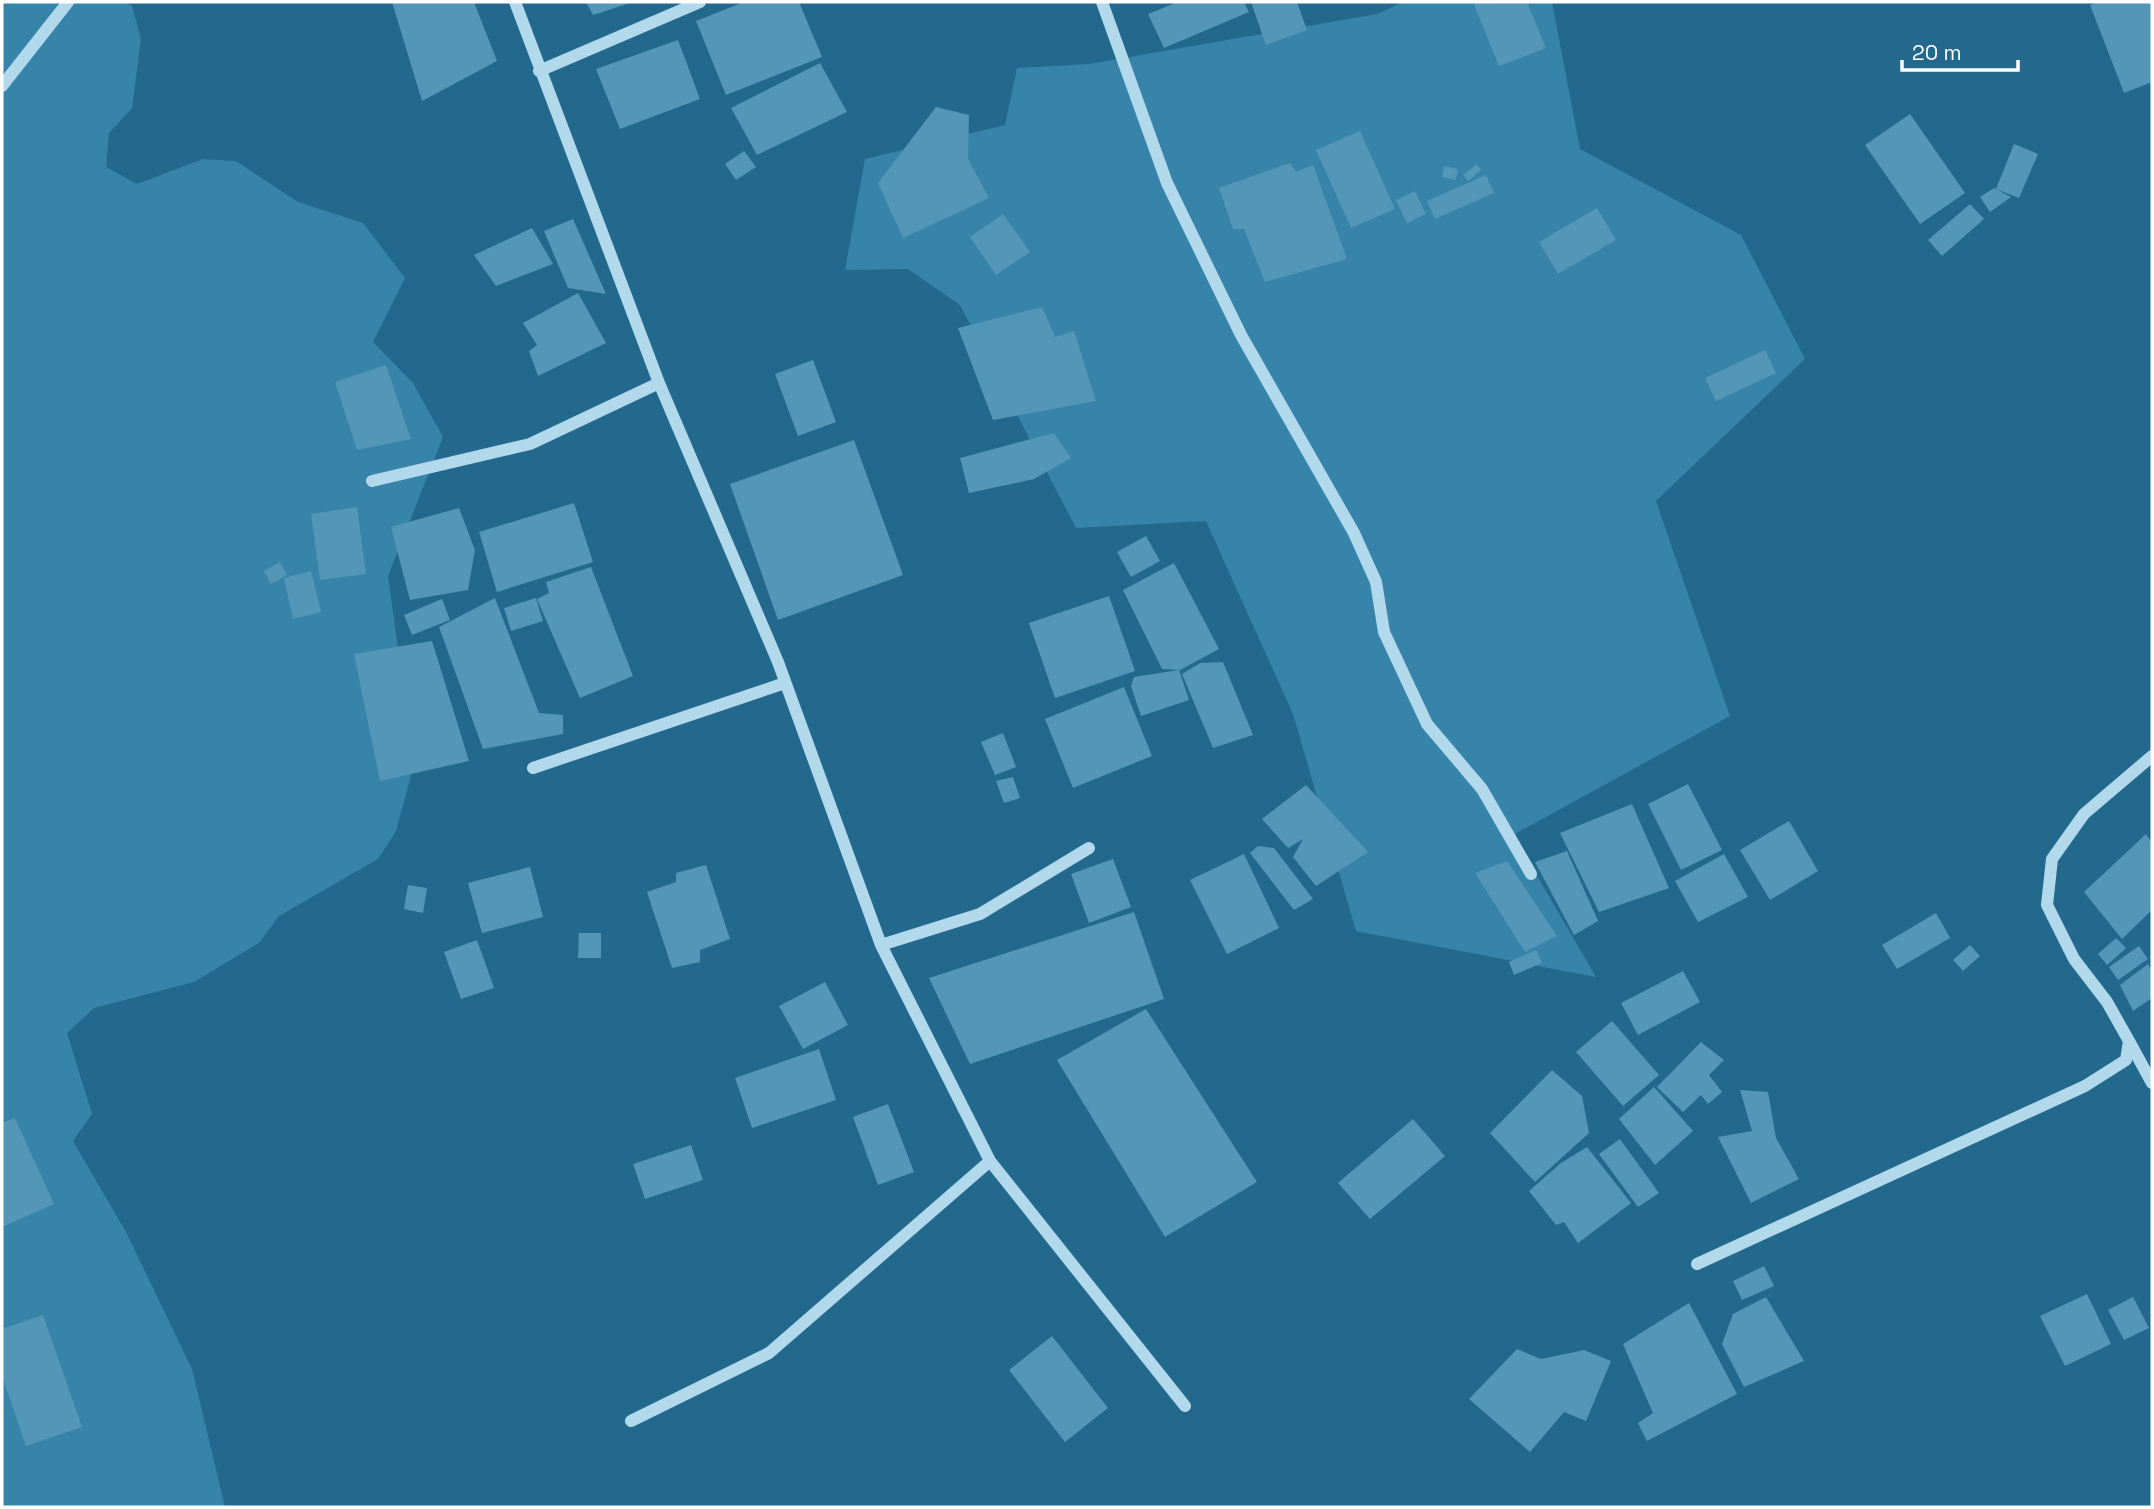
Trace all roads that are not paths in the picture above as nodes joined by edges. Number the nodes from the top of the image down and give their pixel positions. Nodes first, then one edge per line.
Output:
1 (68, 2) edge
2 (516, 2) edge
3 (700, 2) edge
4 (1101, 2) edge
5 (539, 71) junction
6 (2, 86) edge
7 (659, 383) junction
8 (372, 481) dead end
9 (785, 682) junction
10 (2152, 756) edge
11 (533, 768) dead end
12 (1089, 848) dead end
13 (1531, 874) dead end
14 (881, 945) junction
15 (2129, 1041) junction
16 (2152, 1083) edge
17 (990, 1161) junction
18 (1697, 1264) dead end
19 (1185, 1406) dead end
20 (631, 1421) dead end

1 - 6 street
2 - 5 street
3 - 5 street
4 - 13 street
5 - 7 street
7 - 8 street
7 - 9 street
9 - 11 street
9 - 14 street
10 - 15 street
12 - 14 street
14 - 17 street
15 - 16 street
15 - 18 street
17 - 19 street
17 - 20 street

